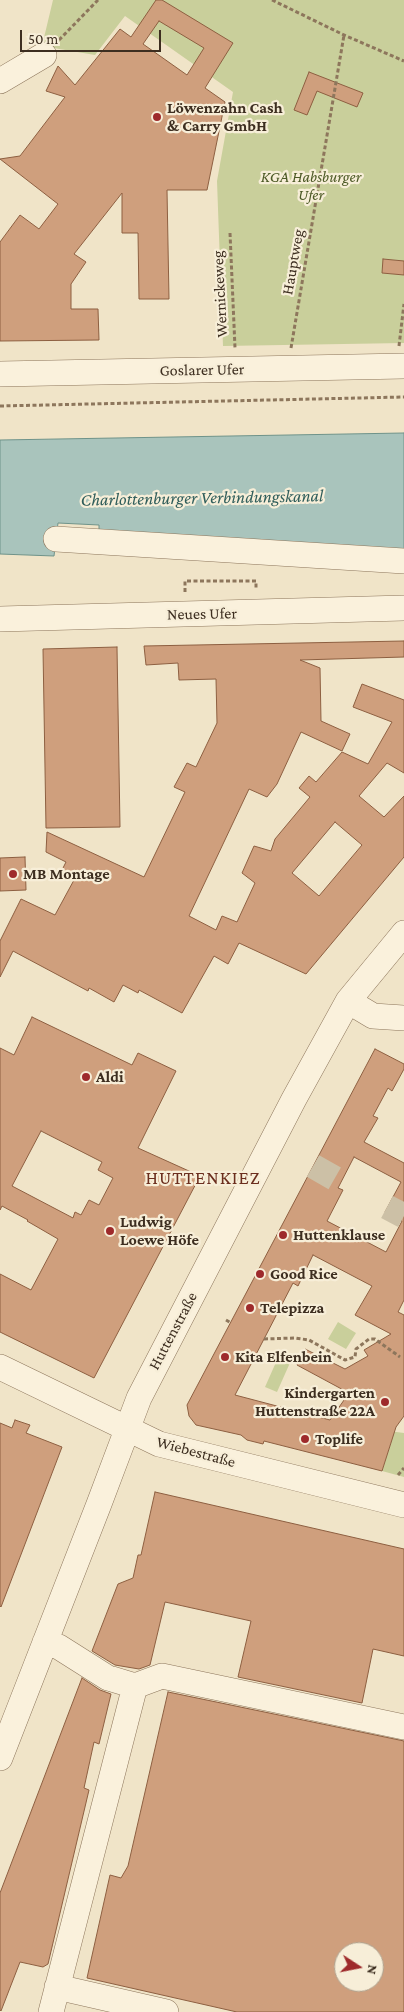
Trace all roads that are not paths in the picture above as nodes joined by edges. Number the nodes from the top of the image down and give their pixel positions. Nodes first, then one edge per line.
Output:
1 (44, 55) road end
2 (0, 81) edge
3 (402, 358) edge
4 (0, 374) edge
5 (56, 539) dead end
6 (404, 561) edge
7 (404, 608) edge
8 (0, 619) edge
9 (404, 933) edge
10 (348, 1001) junction
11 (404, 1018) edge
12 (0, 1367) edge
13 (126, 1428) junction
14 (404, 1505) edge
15 (44, 1642) junction
16 (118, 1681) junction
17 (404, 1727) edge
18 (0, 1758) edge
19 (57, 1987) junction
20 (51, 2012) edge
21 (166, 2012) edge

1 - 2 street
3 - 4 street, Goslarer Ufer
5 - 6 street
7 - 8 street, Neues Ufer
9 - 10 street, Huttenstraße
10 - 11 street
10 - 13 street, Huttenstraße
12 - 13 street, Wiebestraße
13 - 14 street, Wiebestraße
13 - 15 street, Huttenstraße
15 - 16 street
15 - 18 street, Huttenstraße
16 - 17 street
16 - 19 street
19 - 20 street
19 - 21 street

